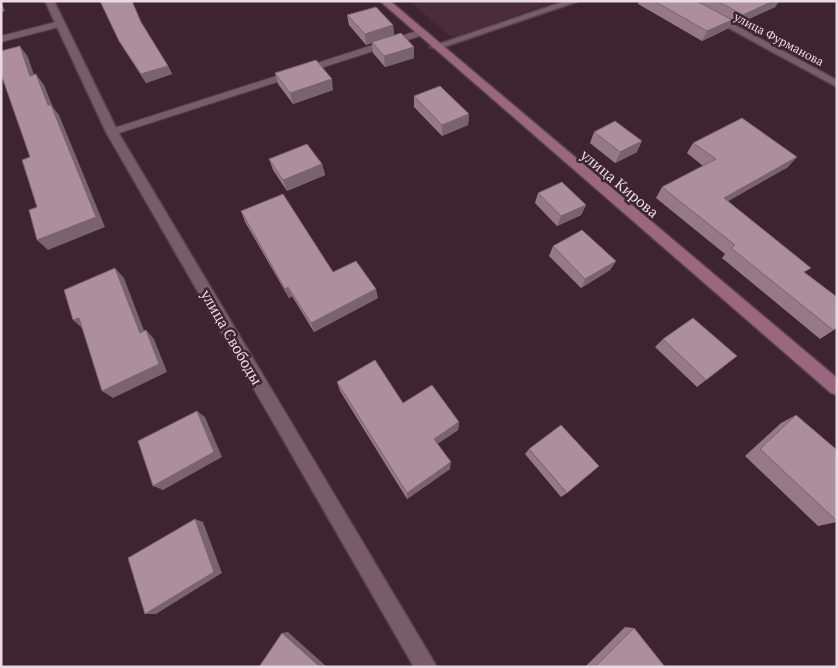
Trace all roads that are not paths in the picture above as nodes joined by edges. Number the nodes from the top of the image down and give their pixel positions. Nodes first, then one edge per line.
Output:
1 (49, 1) edge
2 (384, 1) edge
3 (575, 1) edge
4 (683, 1) edge
5 (60, 24) junction
6 (420, 34) junction
7 (1, 39) edge
8 (435, 47) junction
9 (837, 84) edge
10 (112, 132) junction
11 (837, 388) edge
12 (426, 667) edge

1 - 5 street, улица Свободы
2 - 6 street, улица Кирова
3 - 8 street
4 - 9 street, улица Фурманова
5 - 7 lane
5 - 10 street, улица Свободы
6 - 8 street, улица Кирова
6 - 10 lane
8 - 11 street, улица Кирова
10 - 12 street, улица Свободы

